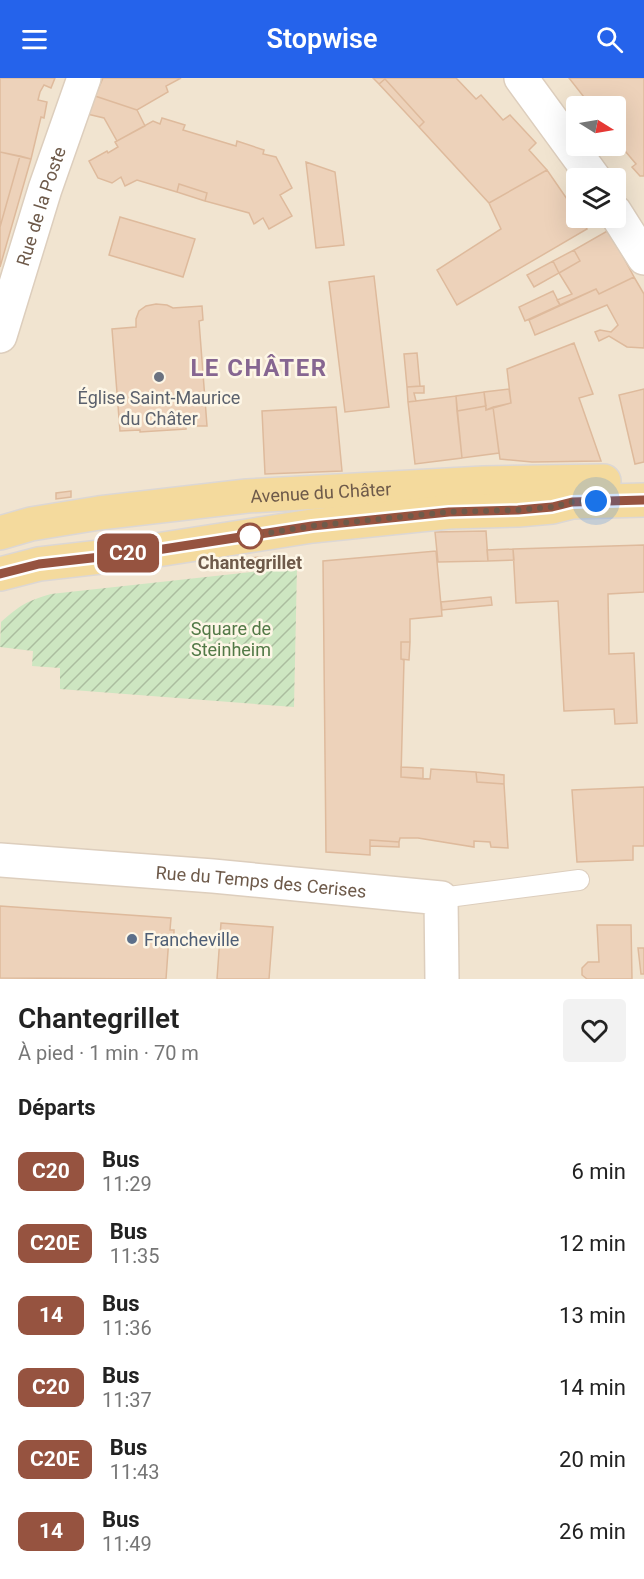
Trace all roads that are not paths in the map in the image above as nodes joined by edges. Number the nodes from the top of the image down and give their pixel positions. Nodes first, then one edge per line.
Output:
1 (84, 78) edge
2 (521, 78) edge
3 (587, 168) edge
4 (625, 228) edge
5 (644, 258) edge
6 (0, 336) edge
7 (644, 484) edge
8 (644, 500) edge
9 (0, 533) edge
10 (0, 574) edge
11 (0, 860) edge
12 (579, 880) dead end
13 (441, 898) junction
14 (442, 979) edge

1 - 6 street, Rue de la Poste
2 - 3 street
4 - 5 street
7 - 9 main road, Avenue du Châter
8 - 10 main road, Avenue du Châter
11 - 13 street, Rue du Temps des Cerises
12 - 13 lane
13 - 14 street

